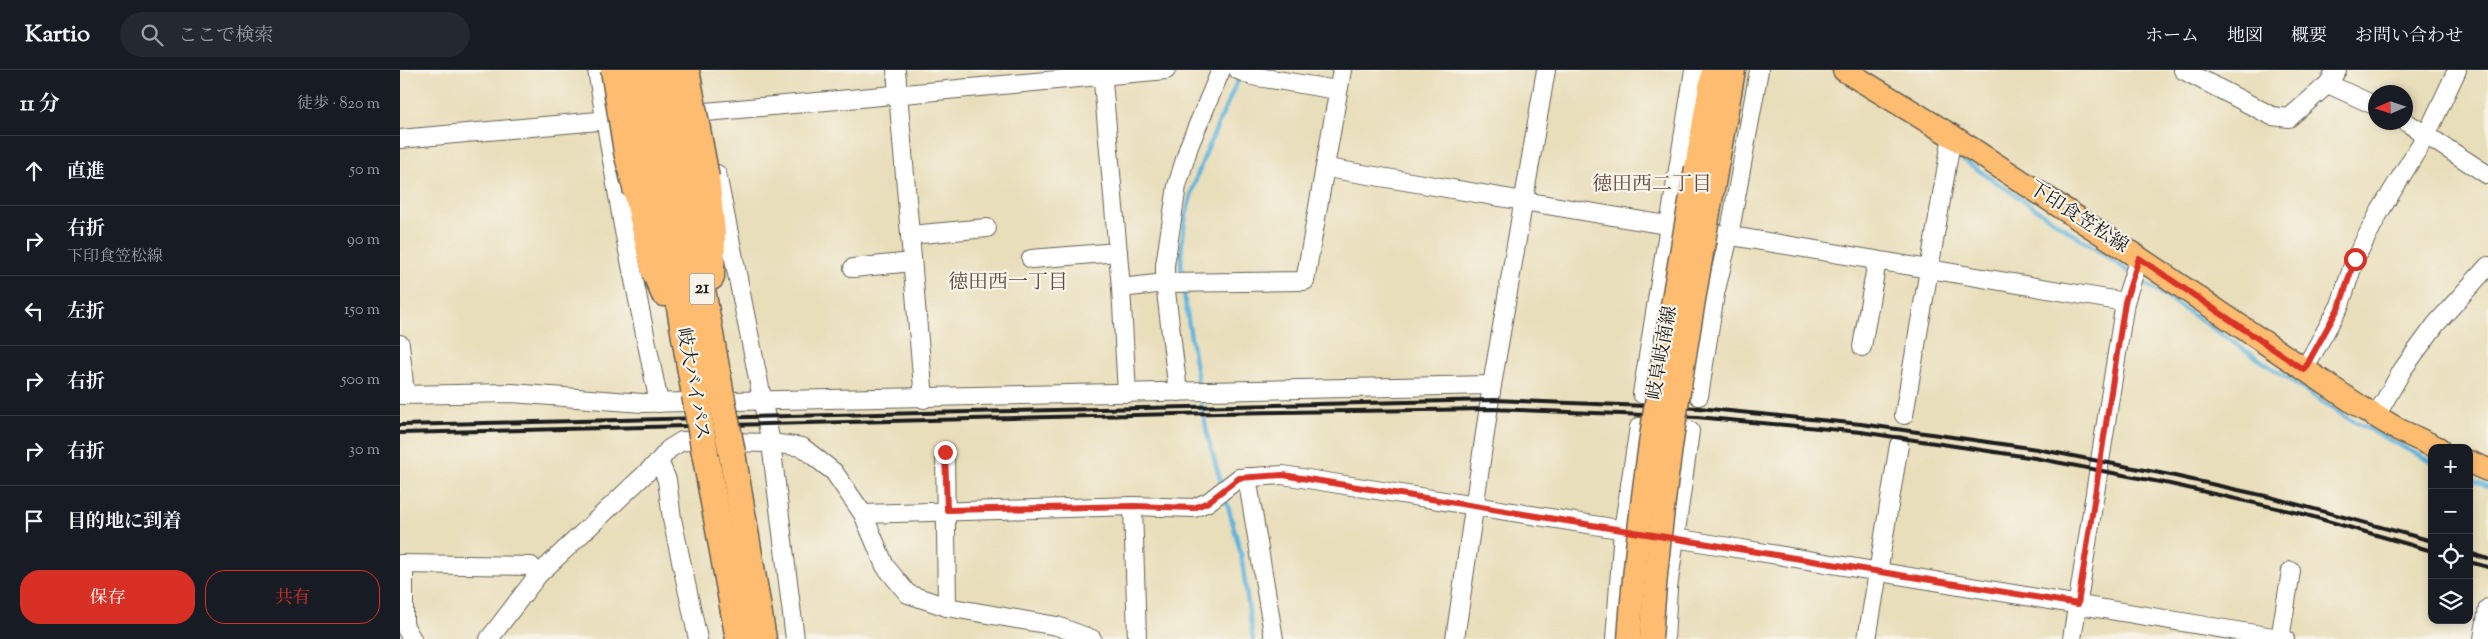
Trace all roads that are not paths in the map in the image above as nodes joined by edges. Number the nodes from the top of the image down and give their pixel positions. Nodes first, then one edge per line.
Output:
1 (597, 70) edge
2 (614, 70) edge
3 (637, 70) edge
4 (662, 70) edge
5 (686, 70) edge
6 (697, 70) edge
7 (896, 70) edge
8 (1166, 70) edge
9 (1220, 70) edge
10 (1342, 70) edge
11 (1546, 70) edge
12 (1694, 70) edge
13 (1713, 70) edge
14 (1734, 70) edge
15 (1759, 70) edge
16 (1844, 70) edge
17 (2183, 70) edge
18 (2457, 70) edge
19 (1102, 73) edge
20 (1245, 73) edge
21 (2332, 77) edge
22 (1337, 90) junction
23 (898, 95) junction
24 (2368, 101) edge
25 (706, 112) junction
26 (605, 120) junction
27 (2413, 126) edge
28 (2427, 134) junction
29 (400, 139) edge
30 (1951, 140) junction
31 (1327, 168) junction
32 (1706, 170) junction
33 (2488, 175) edge
34 (671, 185) junction
35 (1523, 201) junction
36 (1668, 226) junction
37 (987, 228) dead end
38 (910, 235) junction
39 (1729, 236) junction
40 (1118, 252) junction
41 (1031, 259) dead end
42 (2138, 260) junction
43 (1877, 261) junction
44 (912, 262) junction
45 (2488, 266) edge
46 (853, 268) dead end
47 (1929, 270) junction
48 (1169, 283) junction
49 (1121, 288) junction
50 (2127, 297) junction
51 (400, 344) edge
52 (1862, 347) dead end
53 (2304, 370) junction
54 (1492, 385) junction
55 (1182, 392) junction
56 (1127, 393) junction
57 (1642, 394) dead end
58 (402, 395) edge
59 (1699, 396) dead end
60 (924, 399) junction
61 (762, 402) junction
62 (659, 403) junction
63 (1904, 415) dead end
64 (2376, 416) junction
65 (1639, 428) dead end
66 (1690, 432) dead end
67 (771, 442) junction
68 (2429, 444) edge
69 (1899, 445) dead end
70 (945, 452) dead end
71 (659, 461) junction
72 (2473, 464) edge
73 (2488, 470) edge
74 (1243, 477) junction
75 (1133, 506) junction
76 (1475, 506) junction
77 (947, 510) junction
78 (863, 514) junction
79 (1623, 530) junction
80 (1676, 538) junction
81 (402, 564) edge
82 (2291, 570) dead end
83 (1878, 571) junction
84 (538, 575) junction
85 (2078, 604) junction
86 (947, 606) junction
87 (2488, 608) edge
88 (412, 639) edge
89 (489, 639) edge
90 (698, 639) edge
91 (738, 639) edge
92 (763, 639) edge
93 (795, 639) edge
94 (1092, 639) edge
95 (1137, 639) edge
96 (1274, 639) edge
97 (1455, 639) edge
98 (1615, 639) edge
99 (1629, 639) edge
100 (1651, 639) edge
101 (1665, 639) edge
102 (1867, 639) edge
103 (2072, 639) edge
104 (2282, 639) edge
105 (2482, 639) edge

1 - 26 street
2 - 34 highway, 21, bridge
3 - 34 highway, 岐大バイパス / 21, bridge
4 - 34 highway, 岐大バイパス / 21, bridge
5 - 34 highway, 21, bridge
6 - 25 street
7 - 23 street
8 - 19 street
9 - 48 street
10 - 22 street
11 - 35 street
12 - 36 street
13 - 32 main road, 岐阜岐南線
14 - 32 main road, 岐阜岐南線
15 - 39 street
16 - 30 main road, 下印食笠松線
17 - 21 street
18 - 28 street
19 - 23 street
19 - 40 street
20 - 22 street
21 - 24 street
22 - 31 street
23 - 25 street
23 - 38 street
25 - 26 street
25 - 61 street
26 - 29 street
26 - 62 street
27 - 28 street
28 - 33 street
28 - 53 street
30 - 42 main road, 下印食笠松線
30 - 47 street
31 - 35 street
31 - 48 street
32 - 99 main road, 岐阜岐南線, bridge
32 - 100 main road, 岐阜岐南線, bridge
34 - 91 highway, 岐大バイパス / 21, bridge
34 - 92 highway, 岐大バイパス / 21, bridge
35 - 36 street
35 - 54 street
36 - 39 street
36 - 57 street
37 - 38 street
38 - 44 street
39 - 43 street
39 - 59 street
40 - 41 street
40 - 49 street
42 - 50 street
42 - 53 main road, 下印食笠松線
43 - 47 street
43 - 52 street
44 - 46 street
44 - 60 street
45 - 64 street
47 - 50 street
47 - 63 street
48 - 49 street
48 - 55 street
49 - 56 street
50 - 85 street
51 - 58 street
53 - 64 main road, 下印食笠松線
54 - 55 street
54 - 76 street
55 - 56 street
56 - 60 street
58 - 62 street
60 - 61 street
61 - 62 street
61 - 67 street
64 - 68 main road, 下印食笠松線
65 - 79 street
66 - 80 street
67 - 71 street
67 - 78 street
67 - 93 street
69 - 83 street
70 - 77 street
71 - 84 street
71 - 90 street
72 - 73 main road
74 - 75 street
74 - 76 street
74 - 96 street
75 - 77 street
75 - 95 street
76 - 79 street
76 - 97 street
77 - 78 street
77 - 86 street
78 - 86 street
79 - 80 street
79 - 98 street
80 - 83 street
80 - 101 street
81 - 84 street
81 - 88 street
82 - 104 street
83 - 85 street
83 - 102 street
84 - 89 street
85 - 103 street
85 - 104 street
86 - 94 street
87 - 105 street

